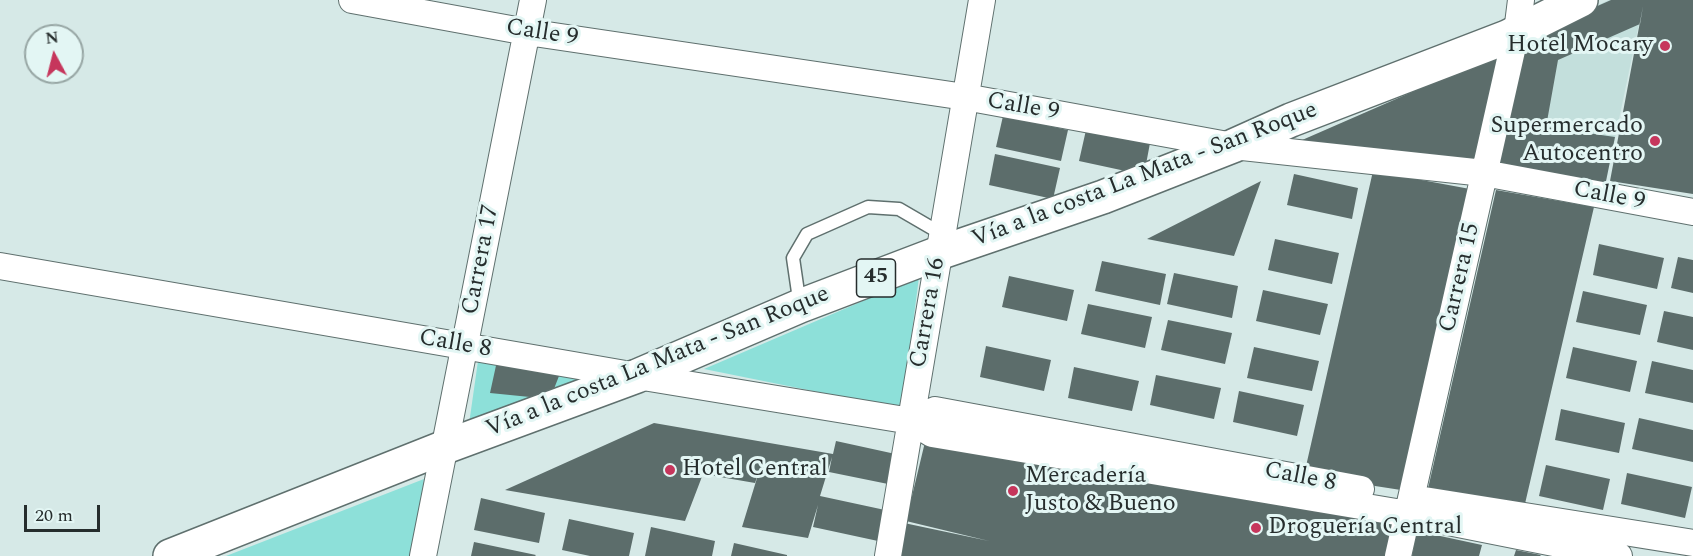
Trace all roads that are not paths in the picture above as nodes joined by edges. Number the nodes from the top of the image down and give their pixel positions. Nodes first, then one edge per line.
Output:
1 (352, 0) edge
2 (533, 0) edge
3 (982, 0) edge
4 (1521, 0) edge
5 (1581, 0) edge
6 (527, 32) junction
7 (1515, 32) junction
8 (965, 97) junction
9 (1233, 146) junction
10 (1484, 173) junction
11 (1693, 212) edge
12 (941, 244) junction
13 (0, 266) edge
14 (800, 306) junction
15 (465, 347) junction
16 (637, 376) junction
17 (911, 421) junction
18 (445, 447) junction
19 (1409, 506) junction
20 (1693, 543) edge
21 (170, 556) edge
22 (423, 556) edge
23 (888, 556) edge
24 (1398, 556) edge
25 (1619, 556) edge

1 - 6 street, Calle 9
2 - 6 street, Carrera 17
3 - 8 street, Carrera 16
4 - 7 street, Carrera 15
5 - 7 highway, Vía a la costa La Mata - San Roque / 45
6 - 8 street, Calle 9
6 - 15 street, Carrera 17
7 - 9 highway, Vía a la costa La Mata - San Roque / 45
7 - 10 street, Carrera 15
8 - 9 street, Calle 9
8 - 12 street, Carrera 16
9 - 10 street, Calle 9
9 - 12 highway, Vía a la costa La Mata - San Roque / 45
10 - 11 street, Calle 9
10 - 19 street, Carrera 15
12 - 14 highway, Vía a la costa La Mata - San Roque / 45
12 - 14 lane
12 - 17 street, Carrera 16
13 - 15 street, Calle 8
14 - 16 highway, Vía a la costa La Mata - San Roque / 45
15 - 16 street, Calle 8
15 - 18 street, Carrera 17
16 - 17 street, Calle 8
16 - 18 highway, Vía a la costa La Mata - San Roque / 45
17 - 19 street, Calle 8
17 - 23 street, Carrera 16
18 - 21 highway, Vía a la costa La Mata - San Roque / 45
18 - 22 street, Carrera 17
19 - 20 street, Calle 8
19 - 24 street, Carrera 15
19 - 25 street, Calle 8

